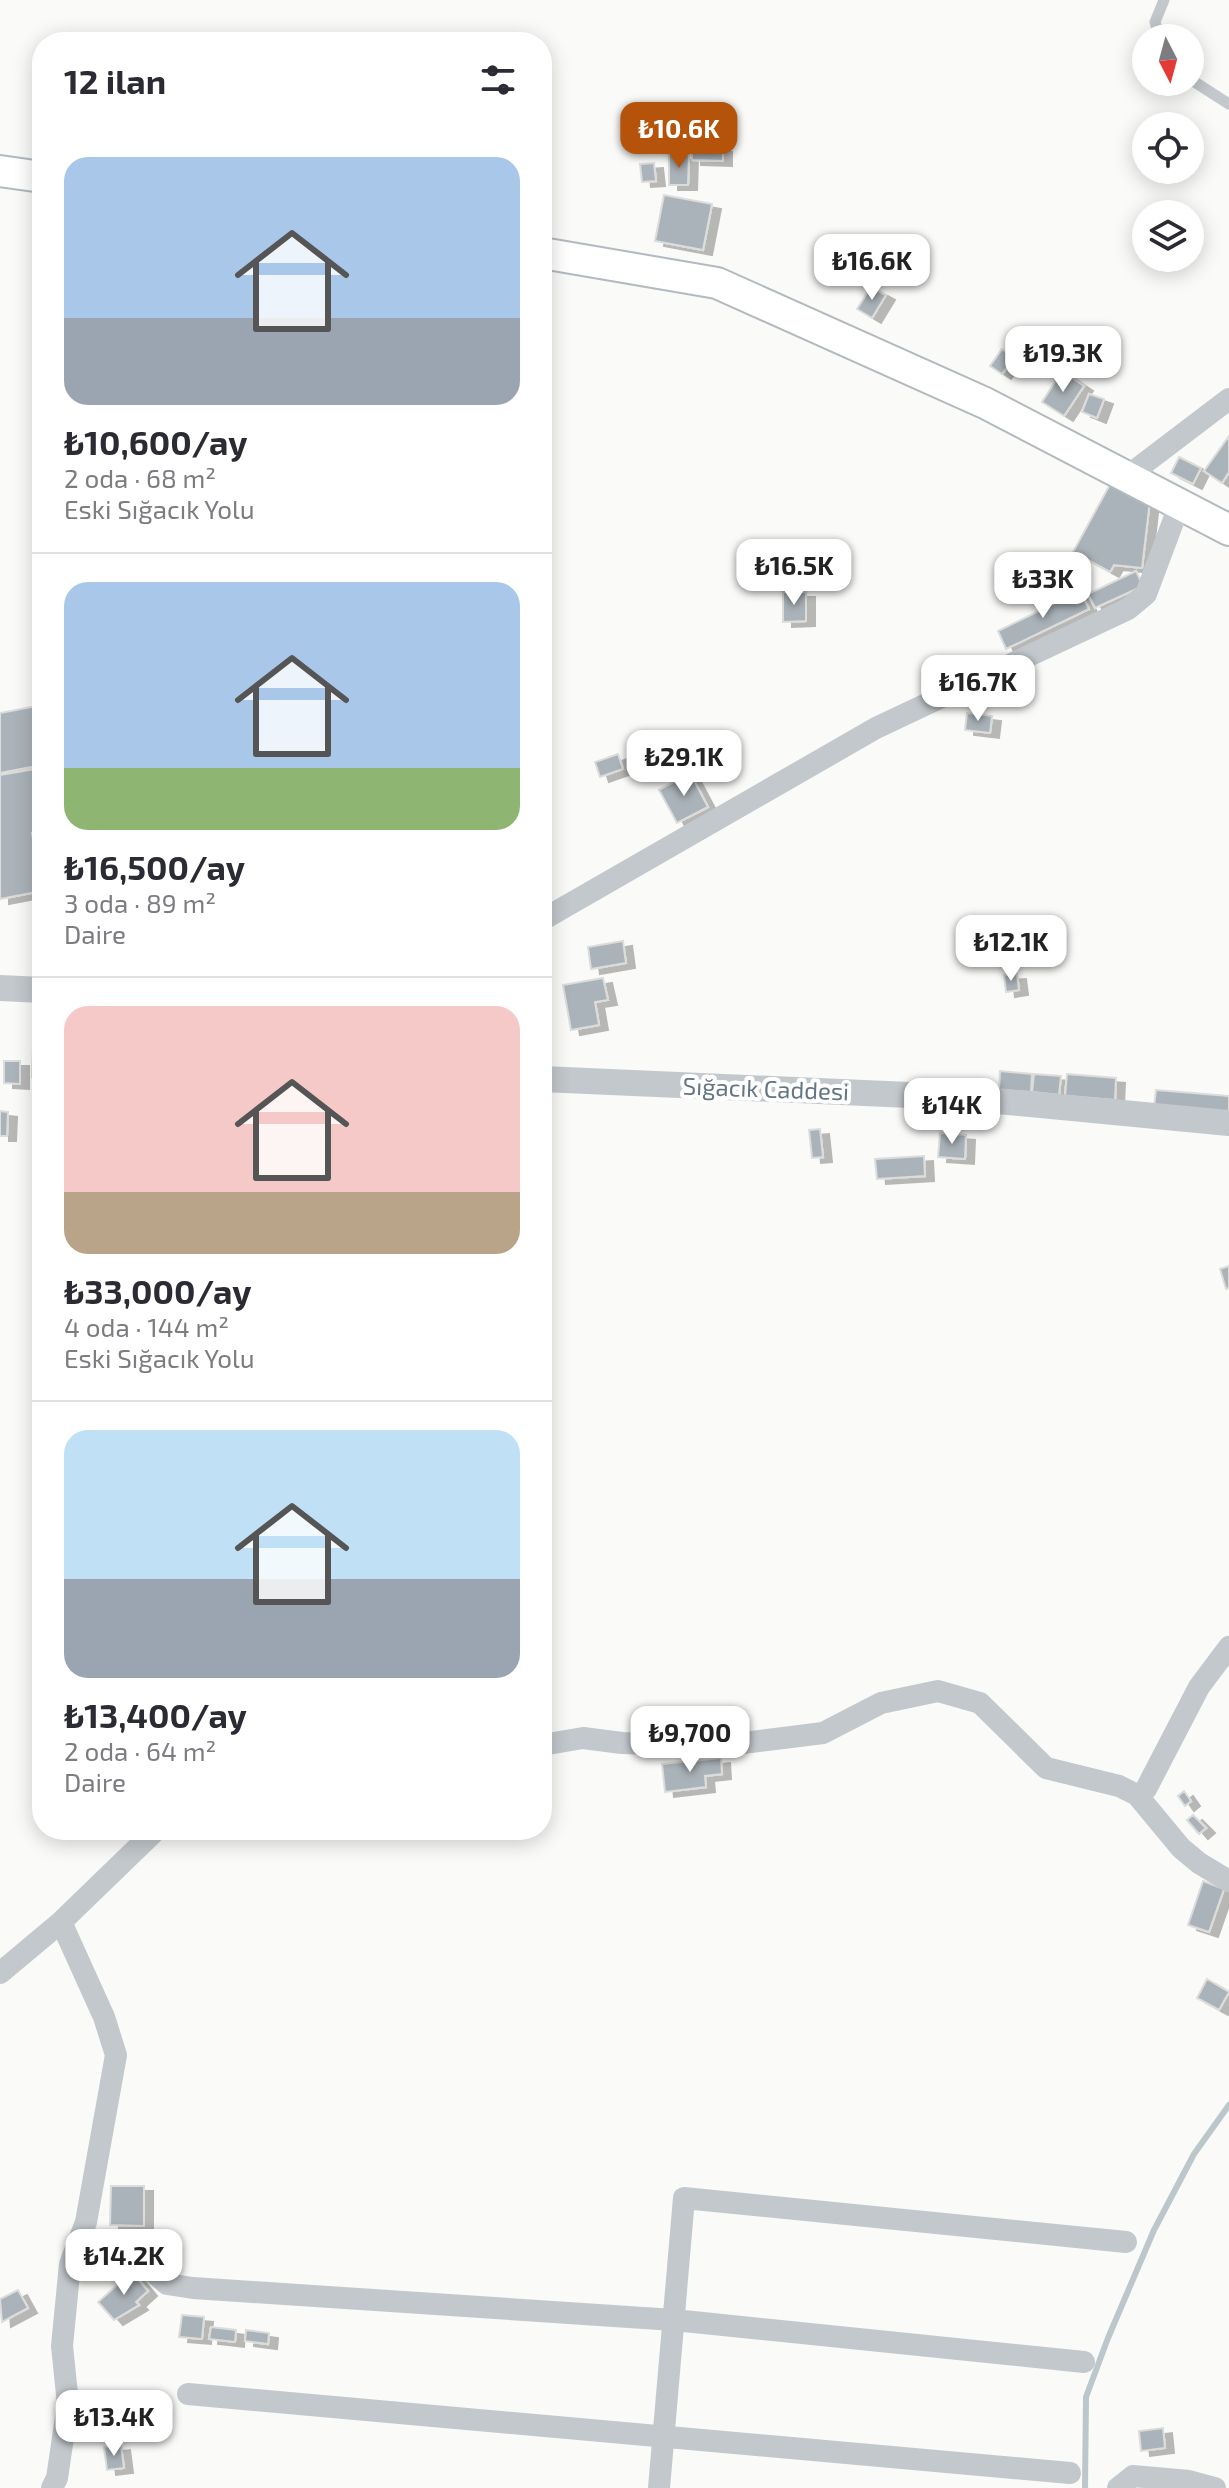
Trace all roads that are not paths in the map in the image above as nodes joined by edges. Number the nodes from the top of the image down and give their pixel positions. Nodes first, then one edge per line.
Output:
1 (1164, 0) edge
2 (1156, 24) edge
3 (1204, 88) edge
4 (1229, 104) edge
5 (0, 171) edge
6 (32, 176) edge
7 (552, 255) edge
8 (1229, 399) edge
9 (1125, 478) junction
10 (1179, 506) junction
11 (1229, 530) edge
12 (552, 910) edge
13 (0, 988) edge
14 (32, 990) edge
15 (552, 1079) edge
16 (1229, 1123) edge
17 (1229, 1647) edge
18 (552, 1743) edge
19 (1138, 1796) junction
20 (146, 1840) edge
21 (1229, 1881) edge
22 (61, 1922) junction
23 (0, 1973) edge
24 (1126, 2242) dead end
25 (148, 2267) dead end
26 (674, 2320) junction
27 (1084, 2362) dead end
28 (188, 2394) dead end
29 (664, 2437) junction
30 (1070, 2473) dead end
31 (52, 2488) edge
32 (659, 2488) edge
33 (1118, 2488) edge
34 (1215, 2488) edge

1 - 2 lane
3 - 4 lane
5 - 6 main road
7 - 9 main road
8 - 9 street
9 - 10 main road
10 - 11 main road
10 - 12 street
13 - 14 street
15 - 16 street, Sığacık Caddesi
17 - 19 street
18 - 19 street
19 - 21 street
20 - 22 street
22 - 23 street
22 - 31 street
24 - 26 street
25 - 26 street
26 - 27 street
26 - 29 street
28 - 29 street
29 - 30 street
29 - 32 street
33 - 34 street

